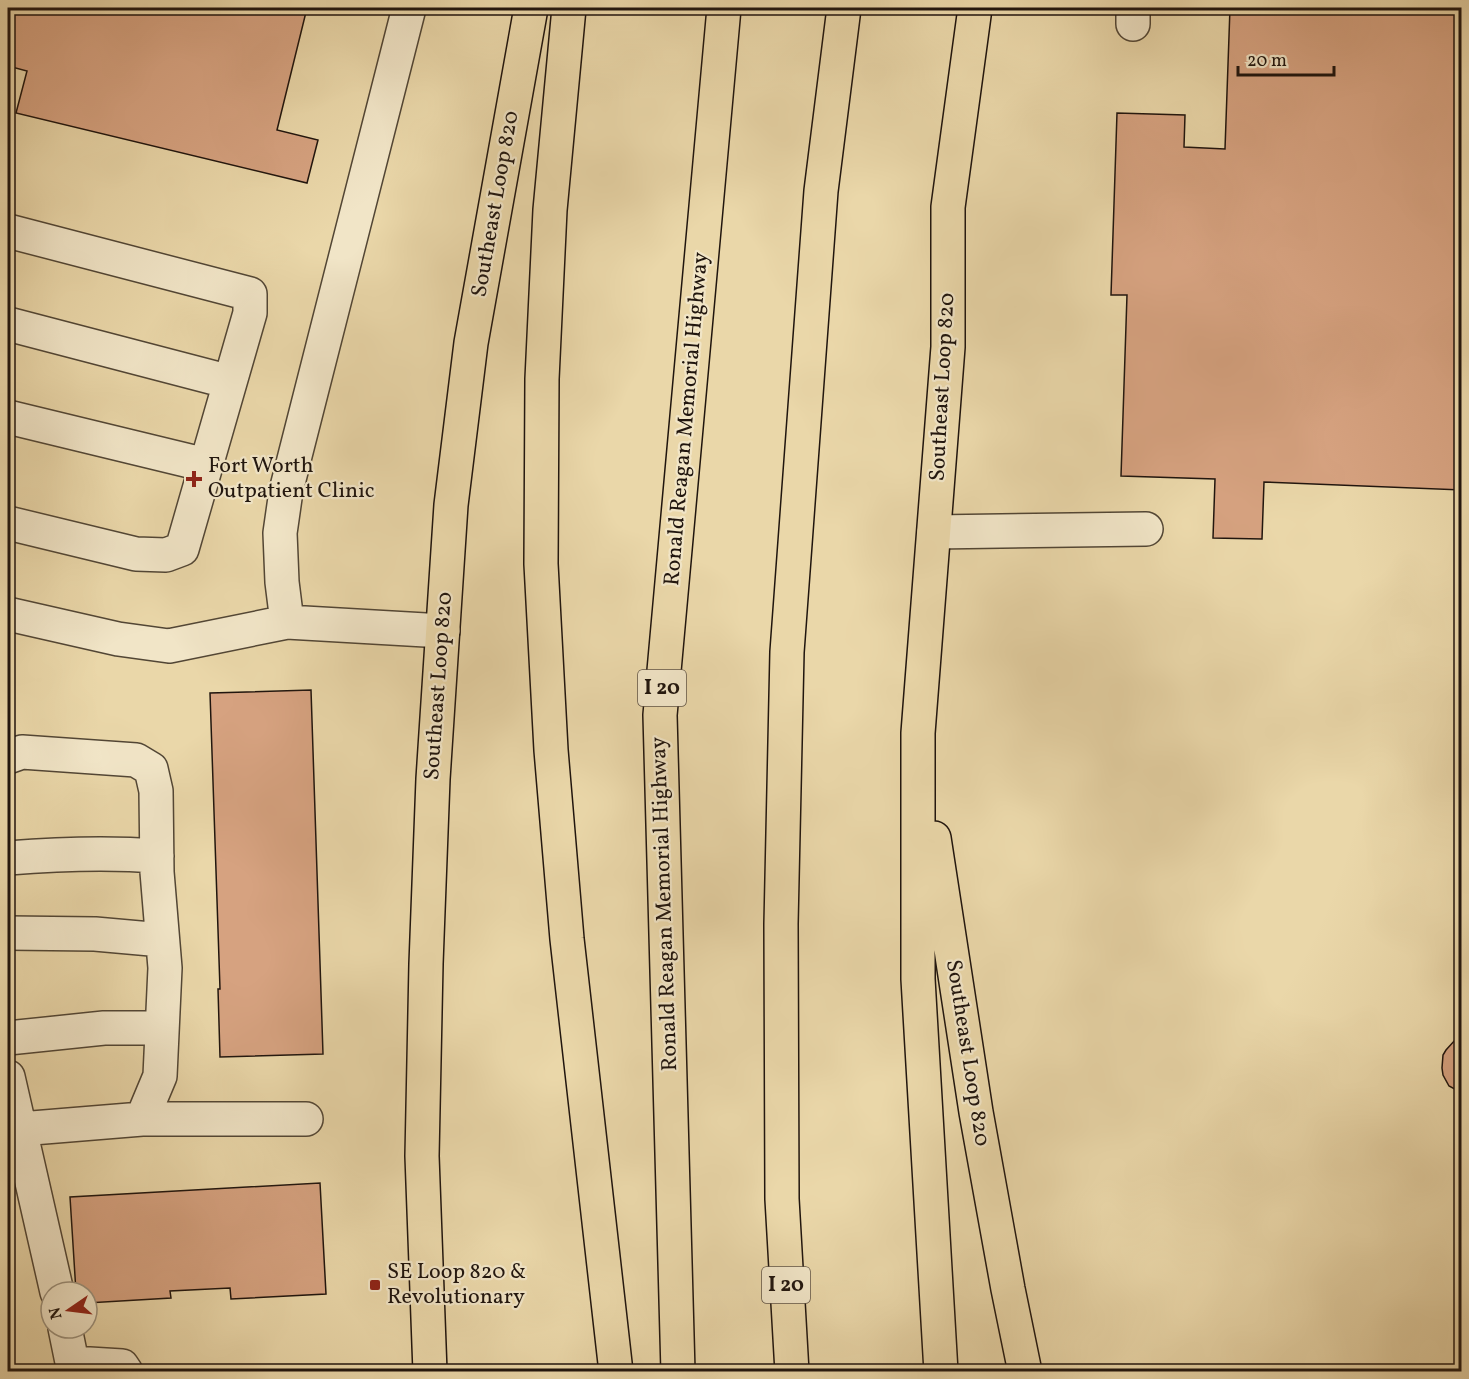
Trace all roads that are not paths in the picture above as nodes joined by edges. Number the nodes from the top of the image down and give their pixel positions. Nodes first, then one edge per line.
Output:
1 (409, 8) edge
2 (531, 8) edge
3 (569, 8) edge
4 (724, 8) edge
5 (844, 8) edge
6 (975, 8) edge
7 (8, 231) edge
8 (8, 324) edge
9 (230, 382) junction
10 (8, 417) edge
11 (206, 465) junction
12 (8, 523) edge
13 (1146, 529) dead end
14 (934, 532) junction
15 (8, 614) edge
16 (287, 622) junction
17 (443, 631) junction
18 (918, 733) junction
19 (8, 757) edge
20 (157, 856) junction
21 (8, 858) edge
22 (8, 933) edge
23 (162, 940) junction
24 (162, 1028) junction
25 (8, 1038) edge
26 (8, 1077) edge
27 (142, 1119) junction
28 (306, 1119) dead end
29 (20, 1129) junction
30 (54, 1280) edge
31 (68, 1340) edge
32 (74, 1367) edge
33 (126, 1371) edge
34 (430, 1371) edge
35 (616, 1371) edge
36 (678, 1371) edge
37 (792, 1371) edge
38 (941, 1371) edge
39 (1025, 1371) edge

1 - 16 street
2 - 17 main road, Southeast Loop 820
3 - 35 main road
4 - 36 main road, Ronald Reagan Memorial Highway / I 20
5 - 37 main road, I 20
6 - 14 main road, Southeast Loop 820
7 - 9 street
8 - 9 street
9 - 11 street
10 - 11 street
11 - 12 street
13 - 14 street
14 - 18 main road, Southeast Loop 820
15 - 16 street
16 - 17 street
17 - 34 main road, Southeast Loop 820
18 - 38 main road, Southeast Loop 820
18 - 39 main road, Southeast Loop 820
19 - 20 street
20 - 21 street
20 - 23 street
22 - 23 street
23 - 24 street
24 - 25 street
24 - 27 street
26 - 29 street
27 - 28 street
27 - 29 street
29 - 30 street
31 - 32 street
32 - 33 street

